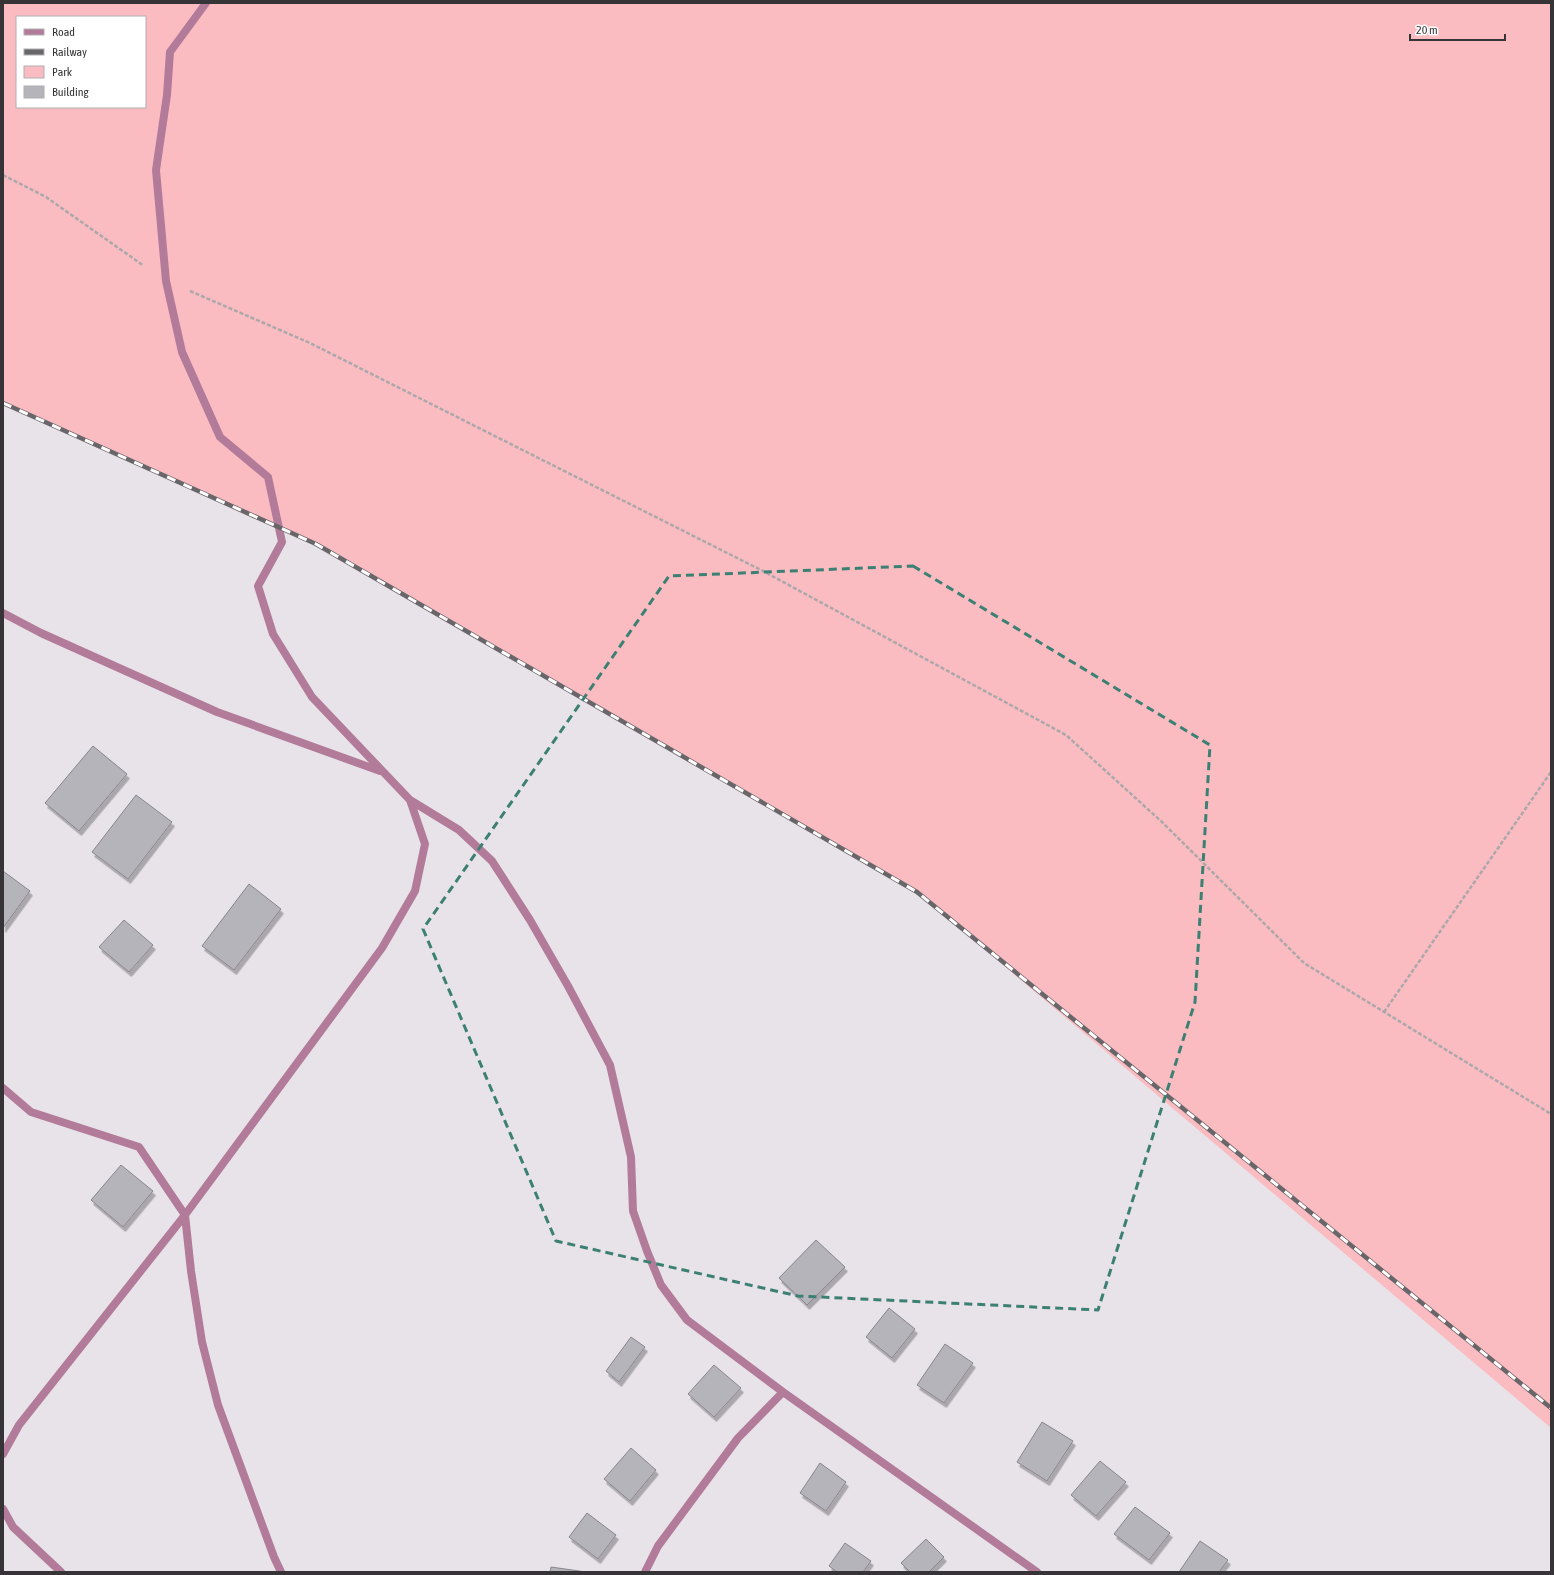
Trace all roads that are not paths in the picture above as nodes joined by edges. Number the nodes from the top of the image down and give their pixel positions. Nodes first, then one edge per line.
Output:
1 (206, 3) edge
2 (3, 613) edge
3 (383, 772) junction
4 (410, 800) junction
5 (3, 1088) edge
6 (185, 1215) junction
7 (783, 1392) junction
8 (3, 1454) edge
9 (3, 1509) edge
10 (61, 1572) edge
11 (281, 1572) edge
12 (645, 1572) edge
13 (1037, 1572) edge

1 - 3 street
2 - 3 street
3 - 4 street
4 - 6 street
4 - 7 street
5 - 6 street
6 - 8 street
6 - 11 street
7 - 12 street
7 - 13 street
9 - 10 street

